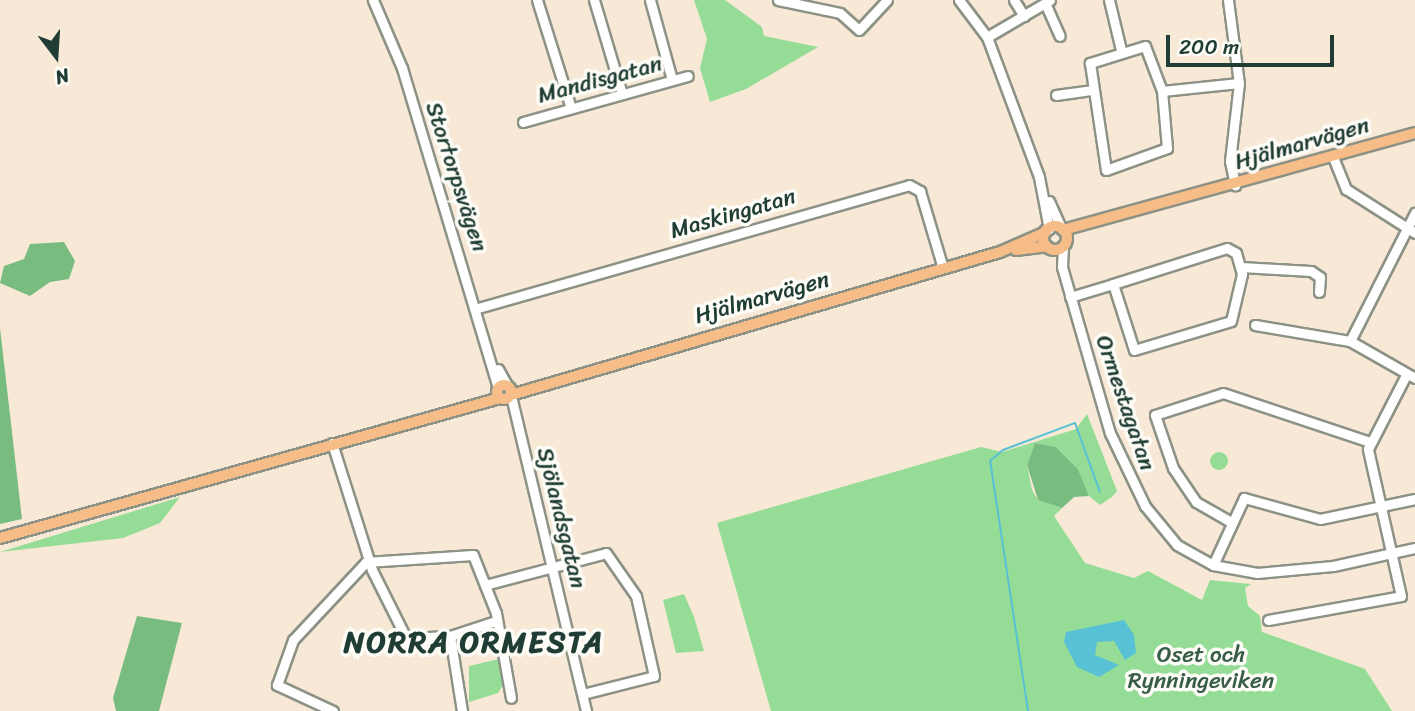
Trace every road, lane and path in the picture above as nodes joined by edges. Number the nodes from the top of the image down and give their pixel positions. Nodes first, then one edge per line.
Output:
1 (373, 0) edge
2 (537, 0) edge
3 (594, 0) edge
4 (650, 0) edge
5 (778, 0) edge
6 (887, 0) edge
7 (959, 0) edge
8 (1014, 0) edge
9 (1110, 0) edge
10 (1227, 0) edge
11 (1048, 1) edge
12 (1024, 16) junction
13 (1060, 36) dead end
14 (987, 37) junction
15 (1121, 50) junction
16 (688, 76) dead end
17 (672, 80) junction
18 (1239, 83) junction
19 (1093, 90) junction
20 (1162, 91) junction
21 (622, 94) junction
22 (1056, 95) dead end
23 (570, 105) junction
24 (523, 122) dead end
25 (1415, 133) edge
26 (1333, 157) junction
27 (1039, 177) junction
28 (1235, 185) junction
29 (1415, 213) edge
30 (1119, 218) junction
31 (1405, 227) junction
32 (1062, 229) junction
33 (1047, 230) junction
34 (1415, 233) edge
35 (1064, 245) junction
36 (1048, 247) junction
37 (1000, 252) junction
38 (1062, 267) junction
39 (1241, 267) junction
40 (943, 268) junction
41 (1113, 284) junction
42 (1320, 292) dead end
43 (1070, 297) junction
44 (478, 307) junction
45 (1255, 325) dead end
46 (1350, 341) junction
47 (1410, 378) edge
48 (505, 392) junction
49 (1370, 442) junction
50 (332, 443) junction
51 (1415, 499) edge
52 (1380, 509) junction
53 (1231, 522) junction
54 (0, 538) edge
55 (1415, 548) edge
56 (1393, 554) junction
57 (369, 562) junction
58 (554, 565) junction
59 (1213, 565) junction
60 (485, 585) junction
61 (1268, 620) dead end
62 (496, 621) junction
63 (450, 636) junction
64 (583, 694) junction
65 (511, 698) dead end
66 (333, 711) edge
67 (462, 711) edge
68 (586, 711) edge

1 - 44 street, Stortorpsvägen
2 - 23 street
3 - 21 street
4 - 17 street
5 - 6 street
7 - 14 street
8 - 12 street
9 - 15 street
10 - 18 street
11 - 12 street
11 - 13 street
12 - 14 street
14 - 27 street
15 - 19 street
15 - 20 street
16 - 17 street, Mandisgatan
17 - 21 street, Mandisgatan
18 - 20 street
18 - 28 street
19 - 20 street
19 - 22 street
21 - 23 street, Mandisgatan
23 - 24 street, Mandisgatan
25 - 26 main road, Hjälmarvägen
26 - 28 main road, Hjälmarvägen
26 - 31 street
27 - 32 street
27 - 33 street
28 - 30 main road, Hjälmarvägen
29 - 31 street
30 - 32 main road, Hjälmarvägen
30 - 35 main road, Hjälmarvägen
31 - 34 street
31 - 46 street
32 - 33 main road, Hjälmarvägen
32 - 35 main road
33 - 36 main road
33 - 37 main road, Hjälmarvägen
35 - 36 main road, Hjälmarvägen
35 - 38 street, Ormestagatan
36 - 37 main road, Hjälmarvägen
36 - 38 street, Ormestagatan
37 - 40 main road, Hjälmarvägen
38 - 43 street, Ormestagatan
39 - 41 street
39 - 41 street
39 - 42 street
40 - 44 street, Maskingatan
40 - 48 main road, Hjälmarvägen
41 - 43 street
43 - 59 street, Ormestagatan
44 - 48 street, Stortorpsvägen
45 - 46 street
46 - 47 street
47 - 49 street
48 - 50 main road, Hjälmarvägen
48 - 58 street, Sjölandsgatan
49 - 52 street
49 - 53 street
50 - 54 main road, Hjälmarvägen
50 - 57 street
51 - 52 street
52 - 53 street
52 - 56 street
53 - 59 street
55 - 56 street, Ormestagatan
56 - 59 street, Ormestagatan
56 - 61 street
57 - 60 street
57 - 63 street
57 - 66 street
58 - 60 street
58 - 64 street, Sjölandsgatan
58 - 64 street
60 - 62 street
62 - 63 street
62 - 65 street
63 - 67 street
64 - 68 street, Sjölandsgatan

